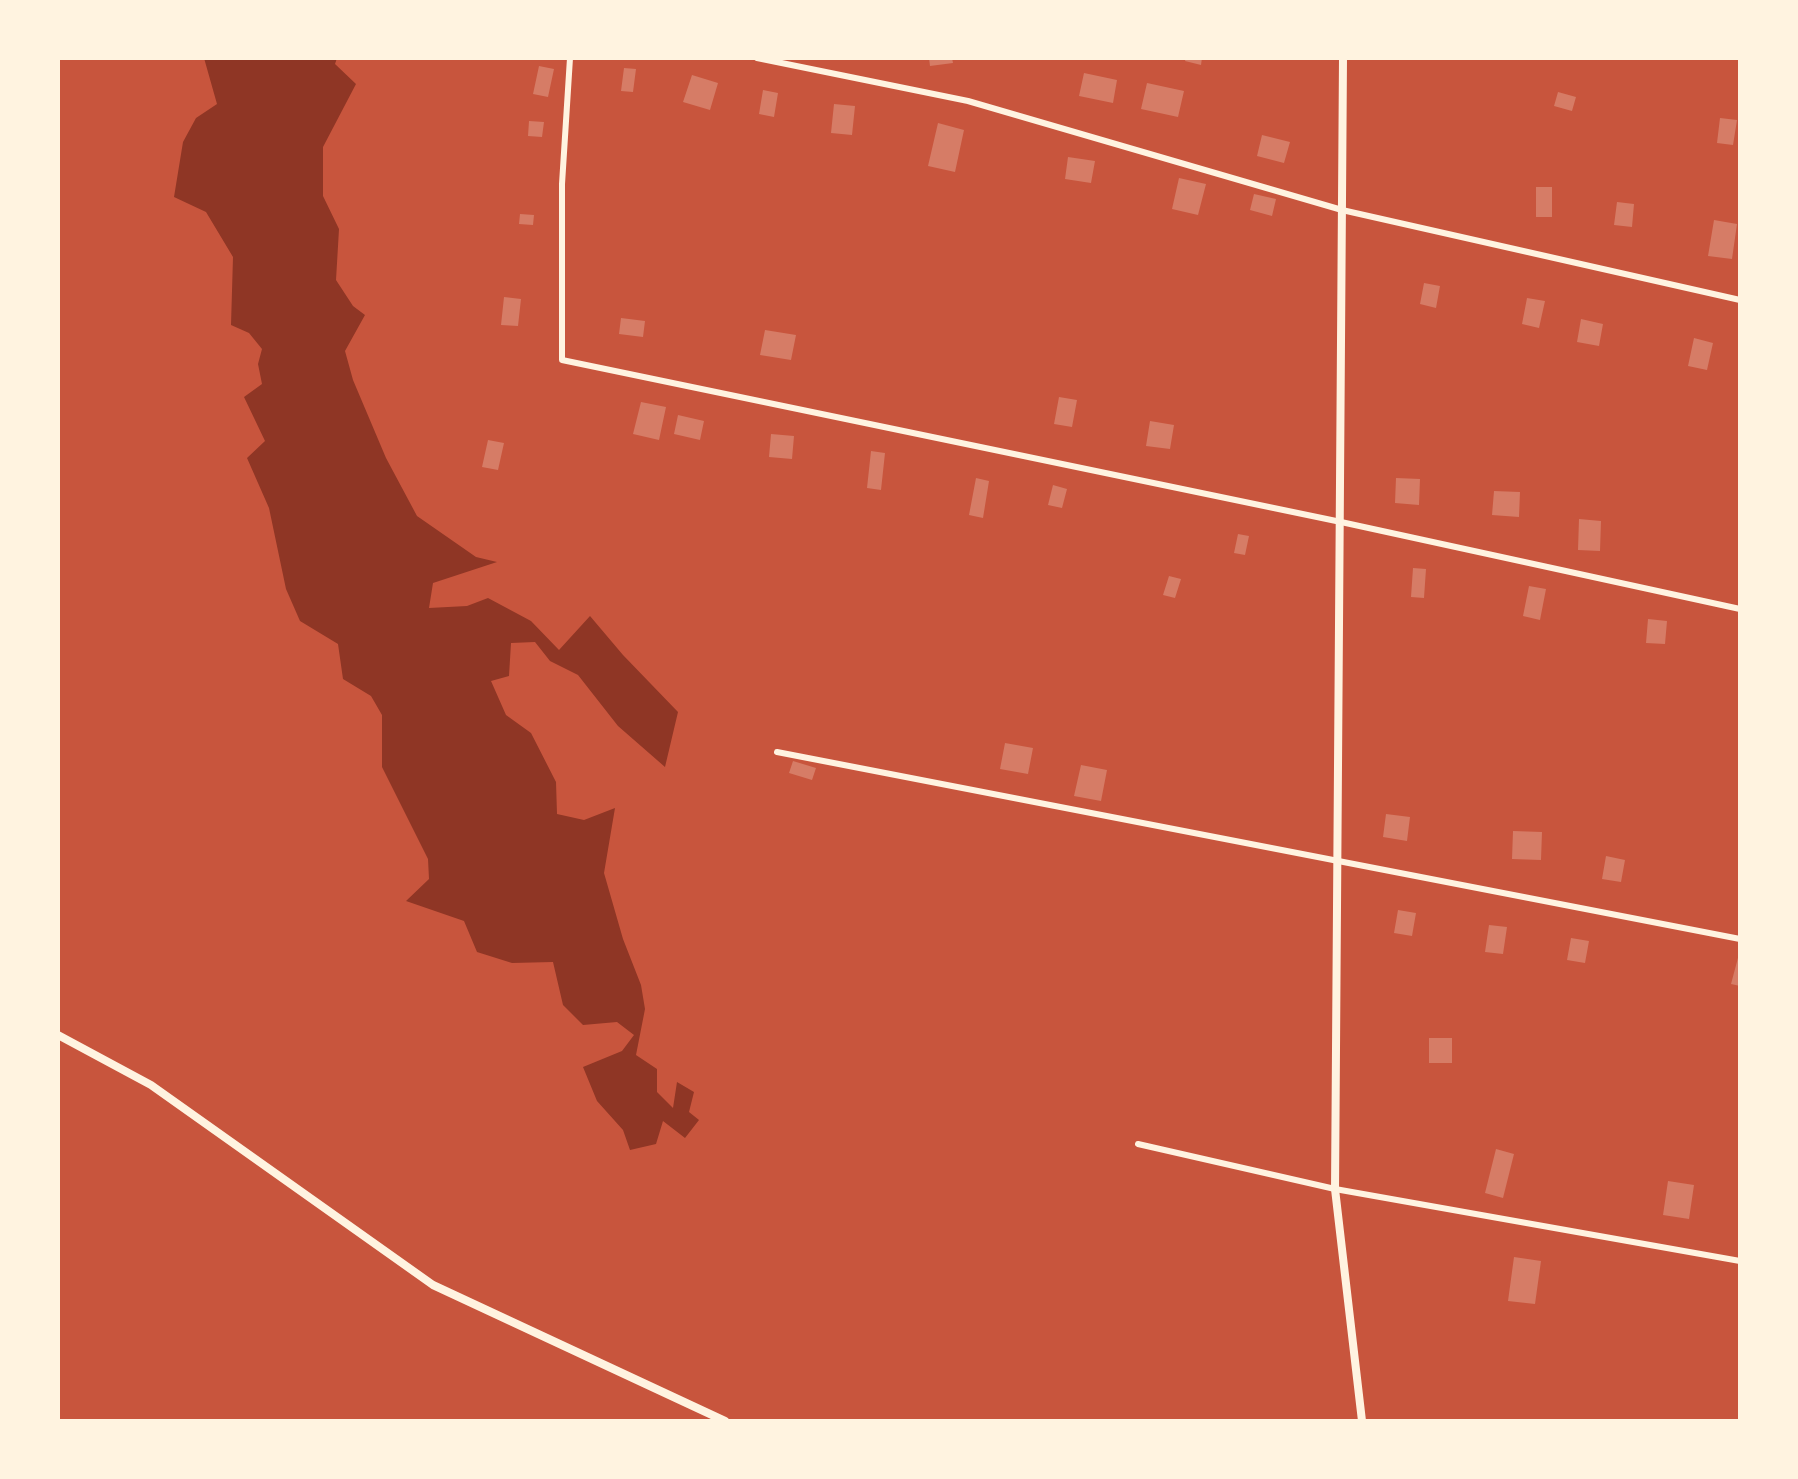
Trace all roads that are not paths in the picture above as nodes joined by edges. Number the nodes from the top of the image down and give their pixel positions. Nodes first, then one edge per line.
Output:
1 (570, 58) edge
2 (757, 58) edge
3 (1343, 58) edge
4 (1342, 210) junction
5 (1740, 300) edge
6 (1341, 522) junction
7 (1740, 609) edge
8 (777, 752) dead end
9 (1338, 861) junction
10 (1740, 939) edge
11 (58, 1035) edge
12 (1138, 1144) dead end
13 (1335, 1189) junction
14 (1740, 1261) edge
15 (725, 1421) edge
16 (1362, 1421) edge

1 - 6 lane
2 - 4 lane
3 - 4 street
4 - 5 lane
4 - 6 street
6 - 7 lane
6 - 9 street
8 - 9 lane
9 - 10 lane
9 - 13 street
11 - 15 street
12 - 13 lane
13 - 14 lane
13 - 16 street

